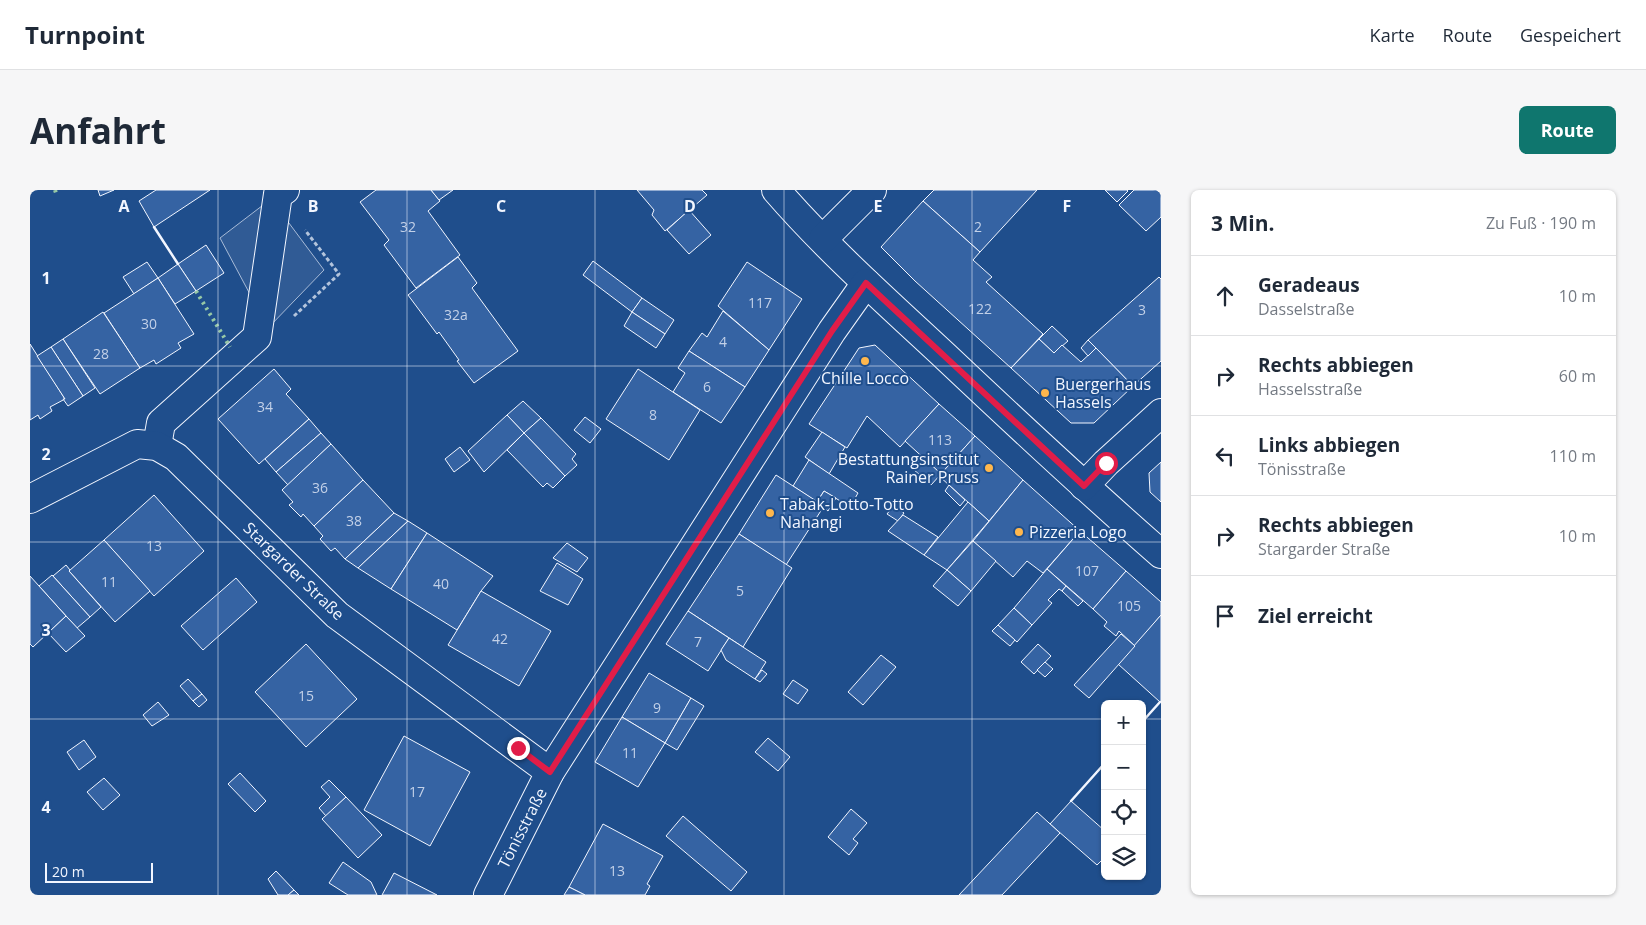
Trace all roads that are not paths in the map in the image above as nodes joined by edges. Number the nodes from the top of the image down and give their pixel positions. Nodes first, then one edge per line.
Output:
1 (776, 190) edge
2 (872, 190) edge
3 (281, 192) edge
4 (823, 239) junction
5 (866, 283) junction
6 (1161, 413) edge
7 (157, 446) junction
8 (1084, 486) junction
9 (30, 499) edge
10 (1161, 554) edge
11 (550, 772) junction
12 (488, 895) edge

1 - 4 street
2 - 4 street
3 - 7 street
4 - 5 street
5 - 8 street
5 - 11 street, Tönisstraße
6 - 8 street
7 - 9 street
7 - 11 street, Stargarder Straße
8 - 10 street
11 - 12 street, Tönisstraße

